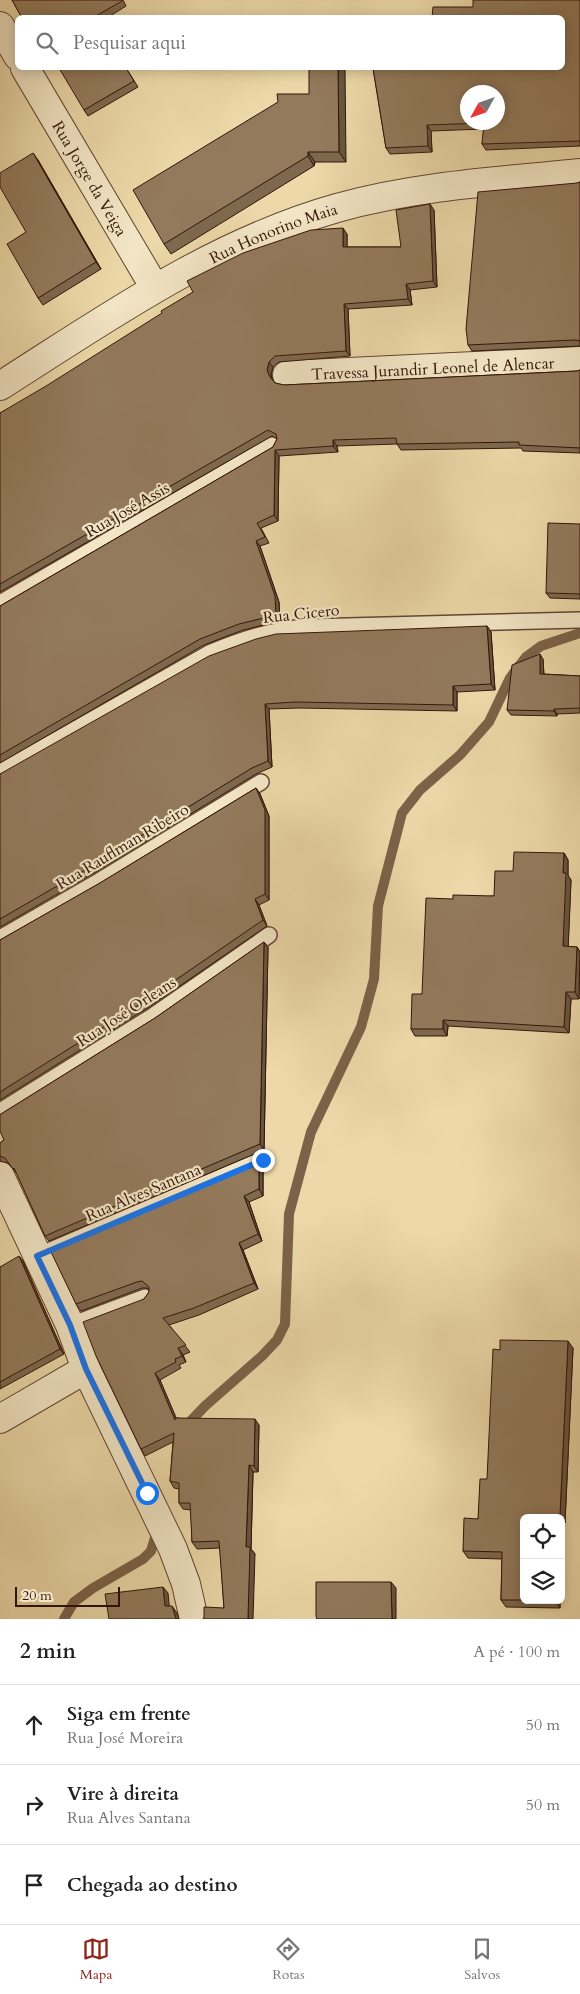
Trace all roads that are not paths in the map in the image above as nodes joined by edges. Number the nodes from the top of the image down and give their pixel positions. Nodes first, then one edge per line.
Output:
1 (0, 26) edge
2 (15, 51) edge
3 (25, 70) edge
4 (580, 174) edge
5 (155, 288) junction
6 (580, 360) edge
7 (287, 375) dead end
8 (0, 386) edge
9 (272, 445) edge
10 (0, 603) edge
11 (580, 620) edge
12 (0, 772) edge
13 (261, 782) dead end
14 (269, 935) dead end
15 (0, 938) edge
16 (0, 1111) edge
17 (263, 1160) dead end
18 (0, 1176) edge
19 (37, 1256) junction
20 (144, 1297) edge
21 (70, 1325) junction
22 (86, 1369) junction
23 (0, 1419) edge
24 (194, 1619) edge

1 - 2 street
3 - 5 street, Rua Jorge da Veiga
4 - 5 street, Rua Honorino Maia
5 - 8 street, Rua Honorino Maia
6 - 7 street, Travessa Jurandir Leonel de Alencar
9 - 10 lane, Rua José Assis
11 - 12 lane, Rua Cicero
13 - 15 lane, Rua Rauflman Ribeiro
14 - 16 lane, Rua José Orleans
17 - 19 lane, Rua Alves Santana
18 - 19 street
19 - 21 street
20 - 21 lane
21 - 22 street
22 - 23 street
22 - 24 street

